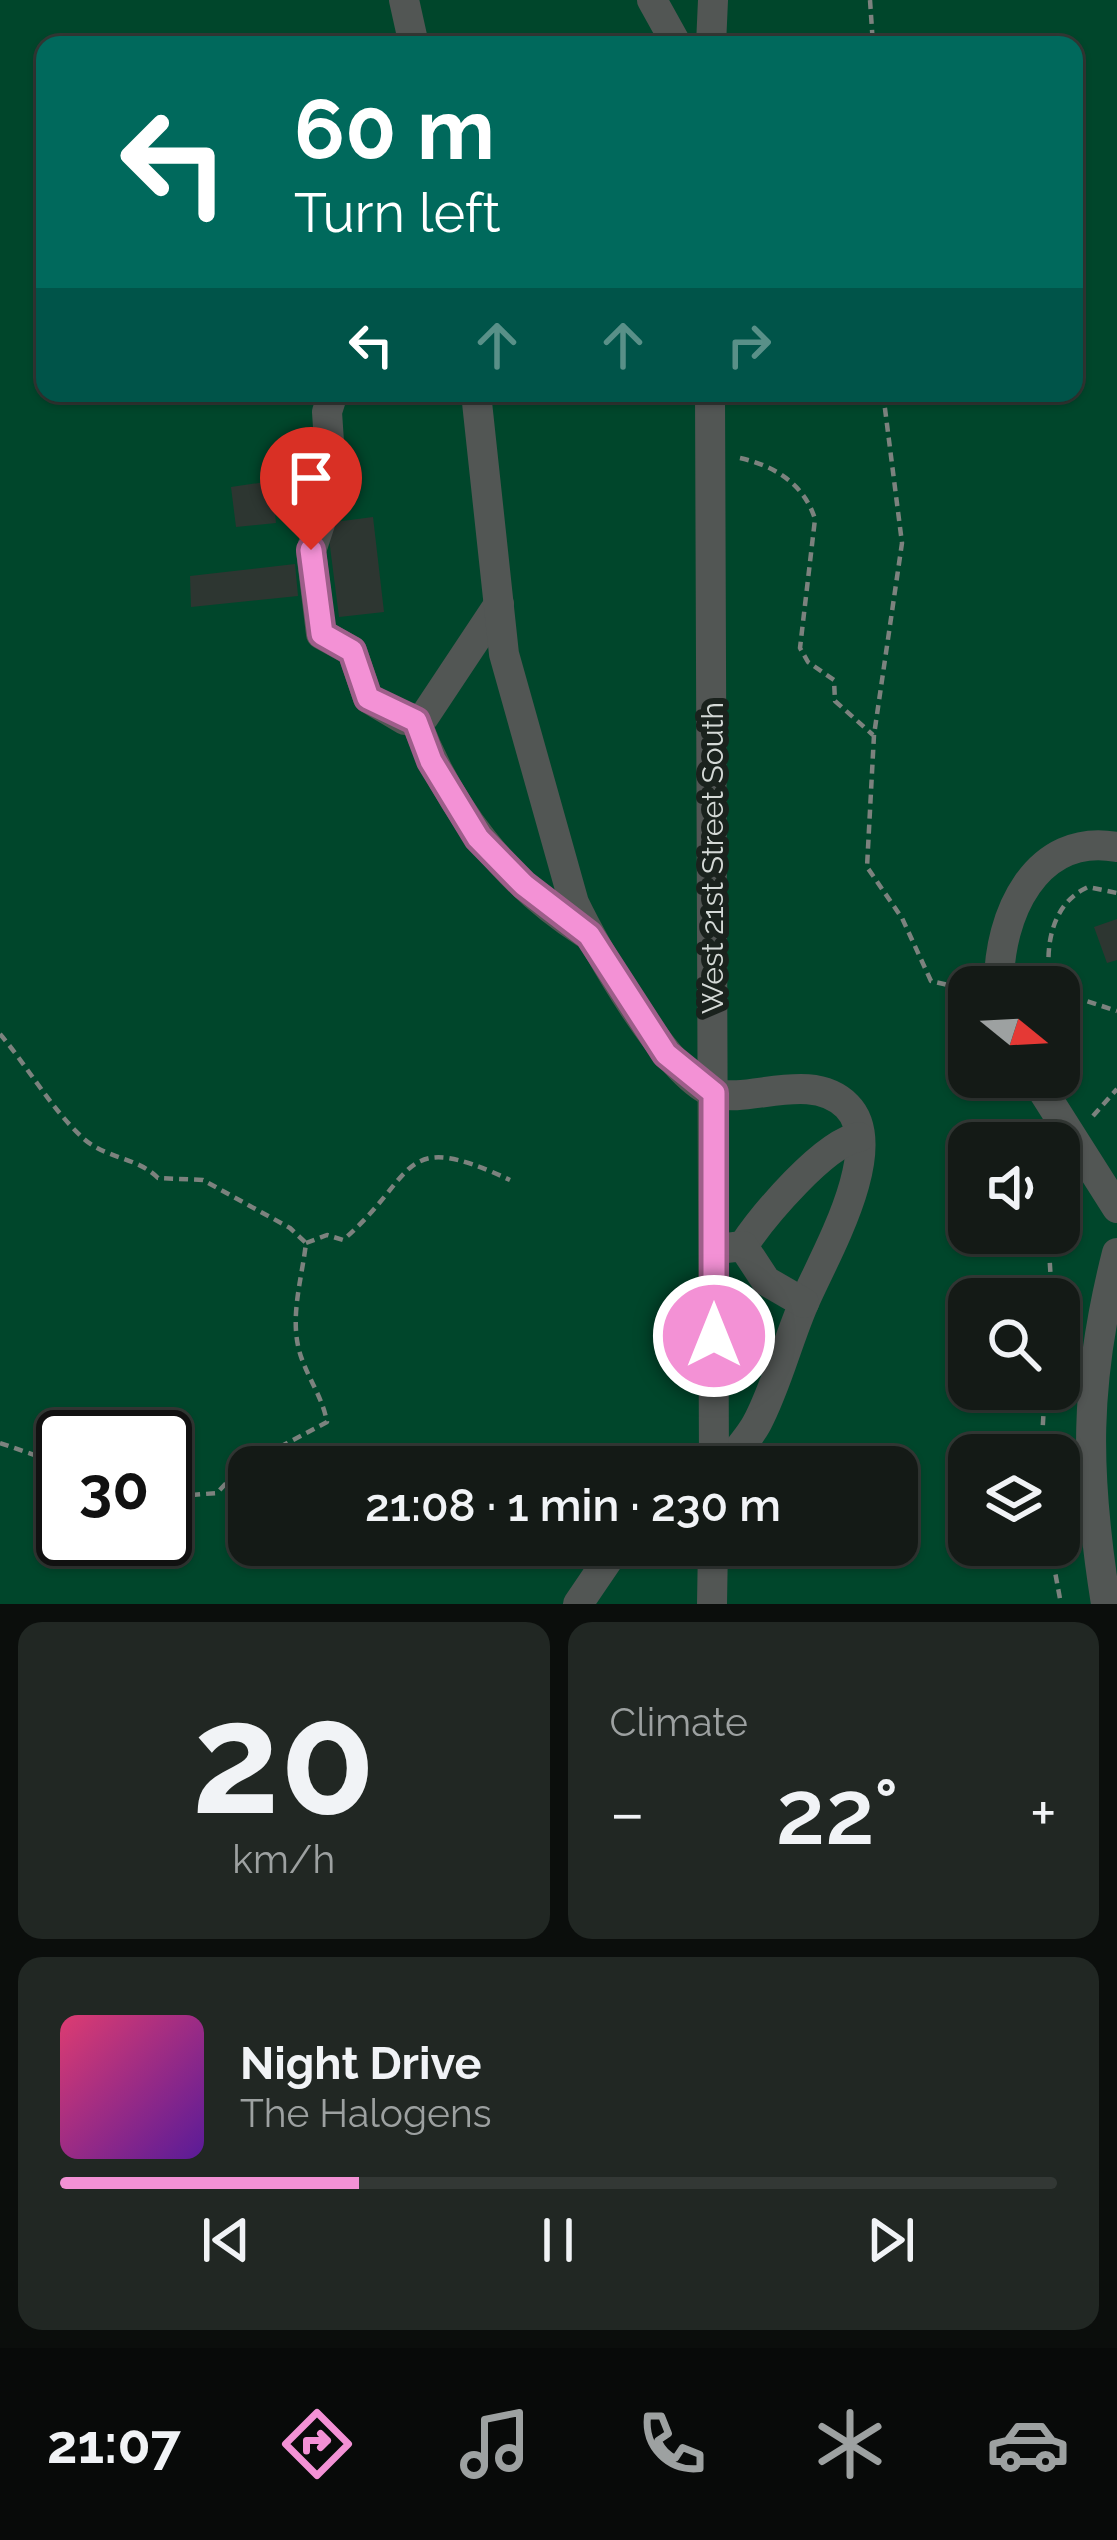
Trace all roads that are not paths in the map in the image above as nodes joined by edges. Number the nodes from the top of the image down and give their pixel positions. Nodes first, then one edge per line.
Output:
1 (404, 0) edge
2 (652, 0) edge
3 (713, 0) edge
4 (412, 36) edge
5 (672, 36) edge
6 (711, 36) edge
7 (330, 402) edge
8 (477, 402) edge
9 (710, 402) edge
10 (499, 604) junction
11 (416, 721) junction
12 (1117, 847) edge
13 (589, 935) junction
14 (1003, 966) edge
15 (714, 1093) junction
16 (1047, 1098) edge
17 (859, 1138) junction
18 (1117, 1208) edge
19 (729, 1247) junction
20 (1117, 1253) edge
21 (804, 1303) junction
22 (715, 1446) edge
23 (740, 1446) edge
24 (603, 1566) edge
25 (713, 1566) edge
26 (578, 1604) edge
27 (712, 1604) edge
28 (1106, 1604) edge

1 - 4 street
2 - 5 street
3 - 6 street
7 - 11 street
8 - 10 street
9 - 15 street, West 21st Street South
10 - 11 street
10 - 13 street
11 - 13 street
12 - 14 street
13 - 15 street
15 - 17 street
15 - 19 street, West 21st Street South
16 - 18 street
17 - 19 street
17 - 21 street
19 - 21 street
19 - 22 street, West 21st Street South
20 - 28 street
21 - 23 street
24 - 26 street
25 - 27 street

